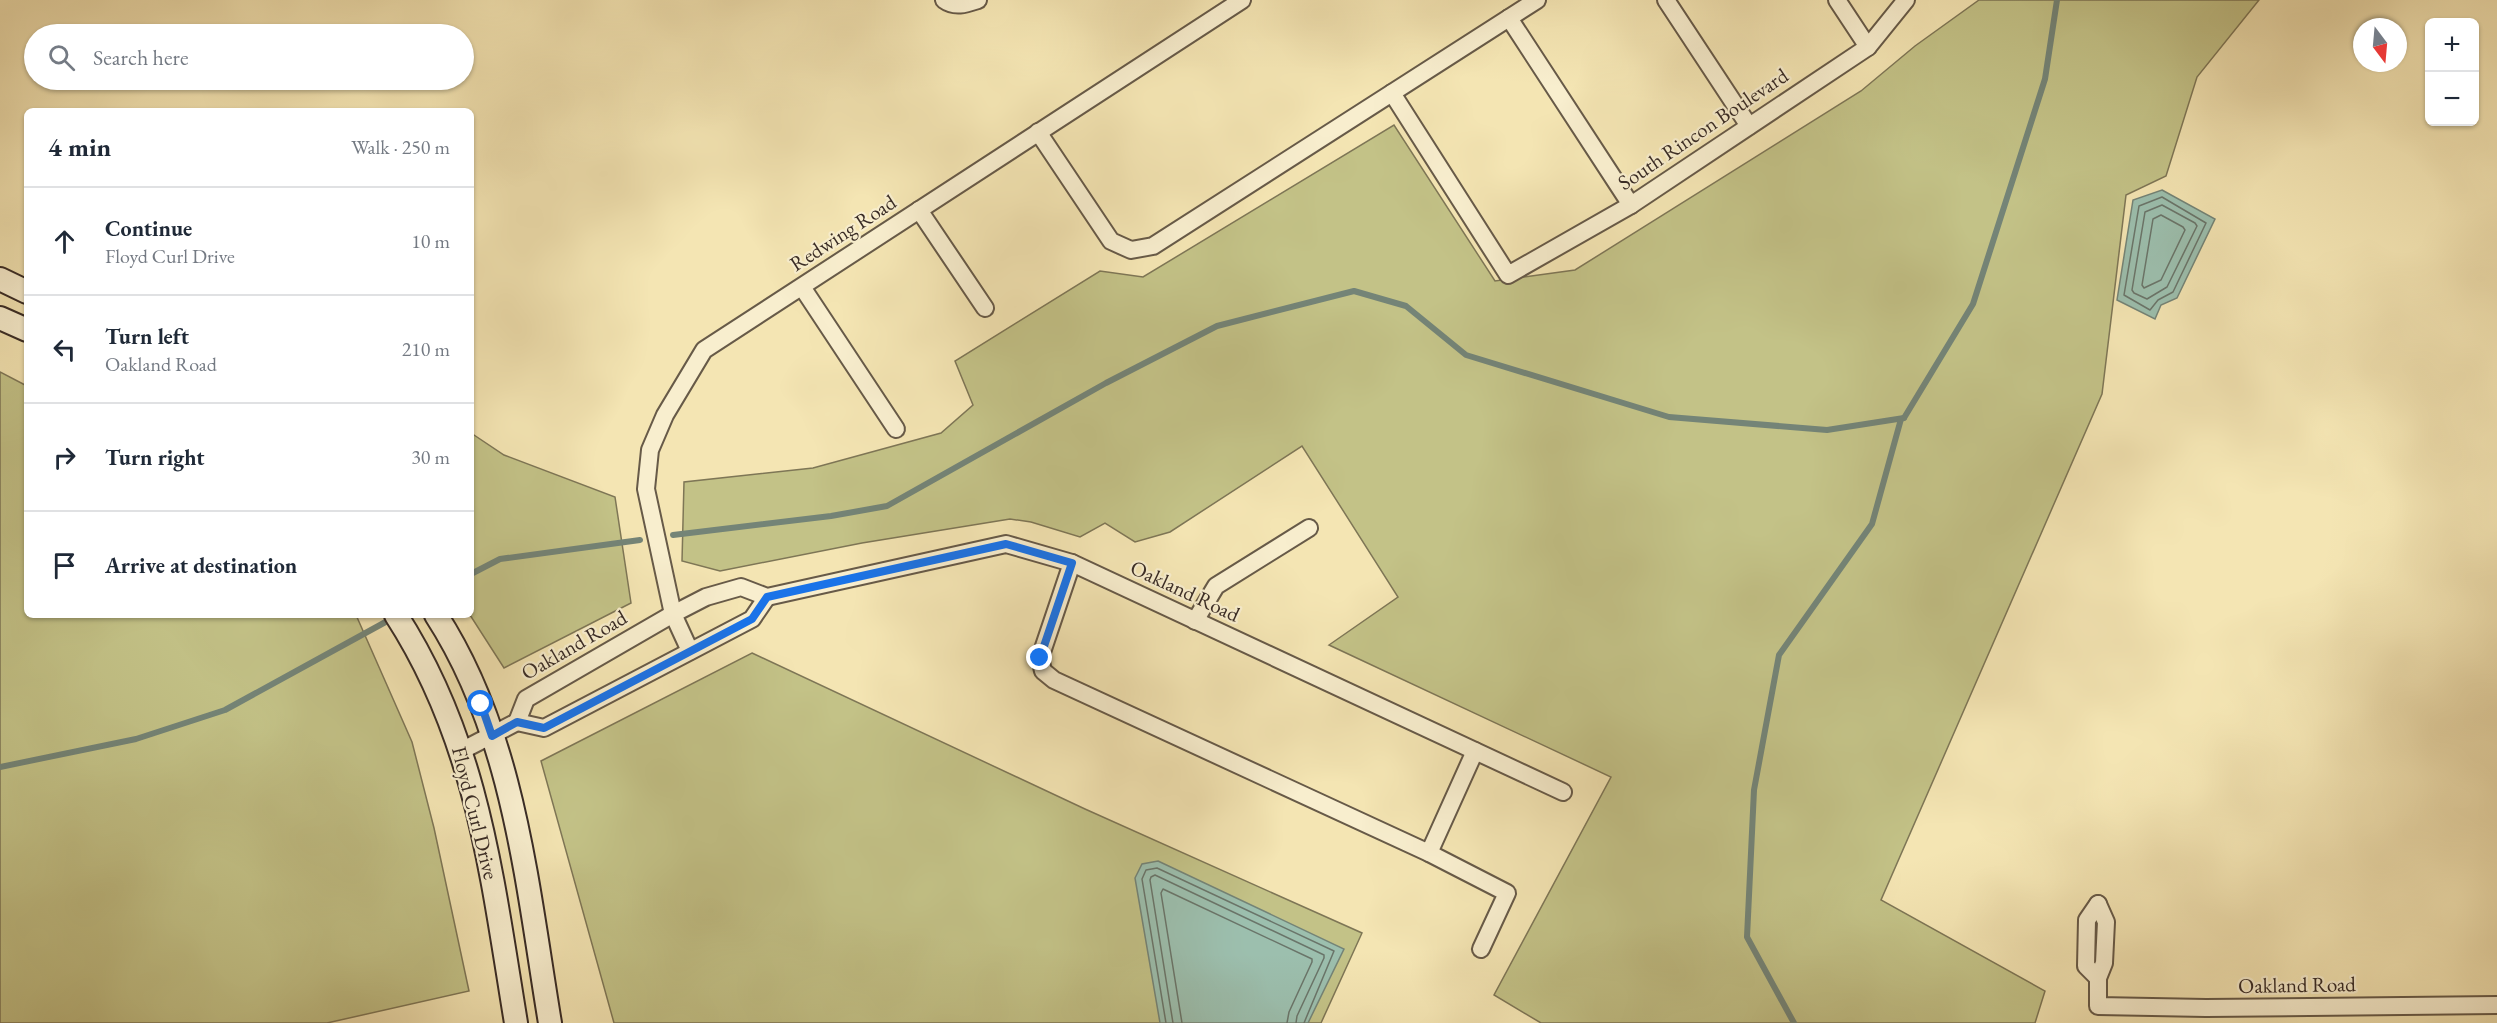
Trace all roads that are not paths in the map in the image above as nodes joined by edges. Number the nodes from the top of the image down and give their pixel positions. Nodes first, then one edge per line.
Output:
1 (944, 0) edge
2 (978, 0) edge
3 (1242, 0) edge
4 (1537, 0) edge
5 (1666, 0) edge
6 (1837, 0) edge
7 (1906, 0) edge
8 (1509, 18) junction
9 (1868, 47) junction
10 (1392, 93) junction
11 (1749, 126) junction
12 (1038, 132) junction
13 (1631, 205) junction
14 (919, 210) junction
15 (0, 279) edge
16 (802, 286) junction
17 (24, 291) edge
18 (985, 308) dead end
19 (0, 318) edge
20 (24, 329) edge
21 (896, 429) dead end
22 (1309, 528) dead end
23 (1072, 563) junction
24 (767, 597) junction
25 (672, 614) junction
26 (398, 618) edge
27 (1195, 621) junction
28 (441, 622) edge
29 (690, 651) junction
30 (517, 722) junction
31 (492, 736) junction
32 (461, 751) junction
33 (1475, 751) junction
34 (1563, 792) dead end
35 (1429, 853) junction
36 (1481, 949) dead end
37 (2098, 978) dead end
38 (2497, 1005) edge
39 (516, 1023) edge
40 (550, 1023) edge

1 - 2 street
3 - 12 street, Redwing Road
4 - 8 street
5 - 11 street
6 - 9 street
7 - 9 street, South Rincon Boulevard
8 - 10 street
8 - 13 street
9 - 11 street, South Rincon Boulevard
10 - 12 street
10 - 13 street, South Rincon Boulevard
11 - 13 street, South Rincon Boulevard
12 - 14 street, Redwing Road
14 - 16 street, Redwing Road
14 - 18 street
15 - 17 street
16 - 21 street
16 - 25 street, Redwing Road
19 - 20 street
22 - 27 street
23 - 24 street, Oakland Road
23 - 27 street, Oakland Road
23 - 35 street
24 - 25 street, Oakland Road
24 - 29 street
25 - 29 street, Redwing Road
25 - 30 street, Oakland Road
26 - 32 street, Floyd Curl Drive
27 - 33 street, Oakland Road
28 - 31 street, Floyd Curl Drive
29 - 30 street
30 - 31 street
31 - 32 street
31 - 40 street, Floyd Curl Drive
32 - 39 street, Floyd Curl Drive
33 - 34 street, Oakland Road
33 - 35 street
35 - 36 street
37 - 38 street, Oakland Road

